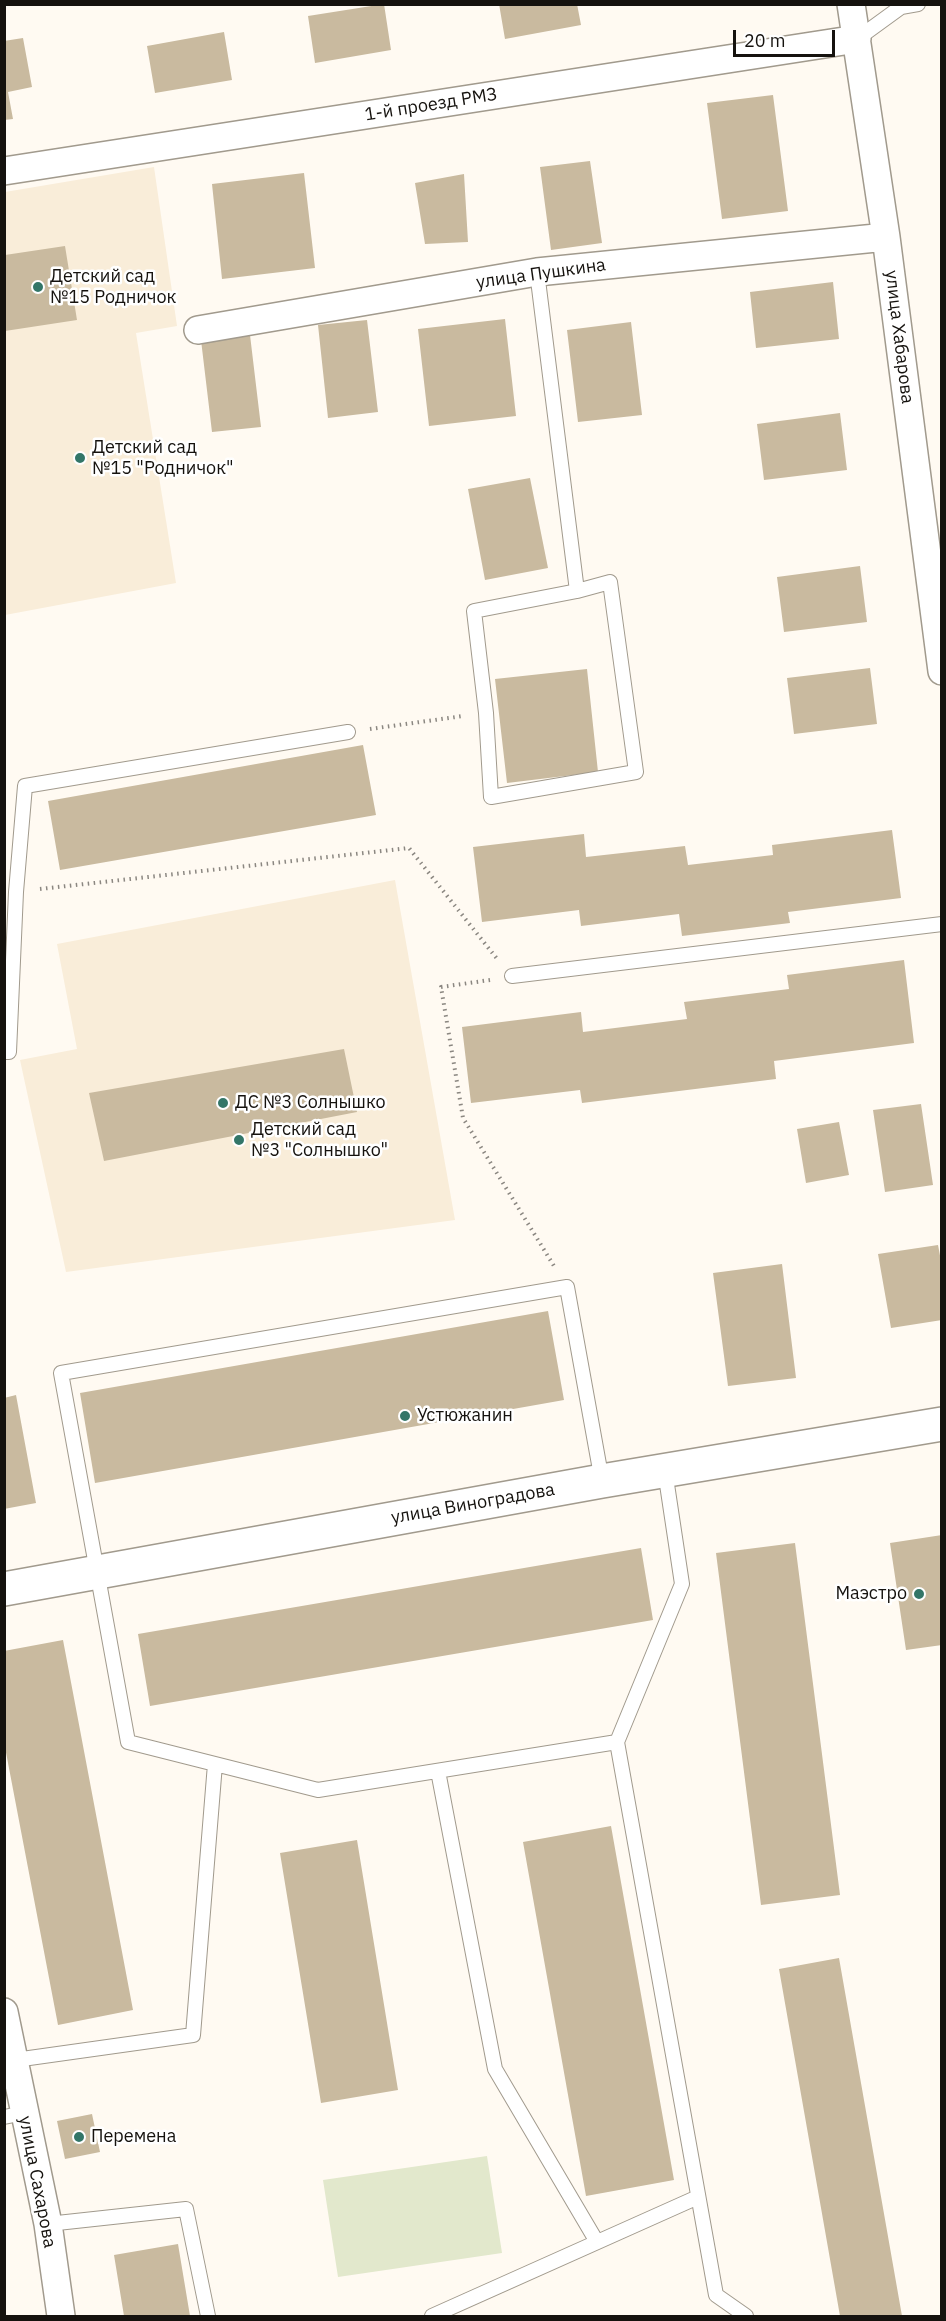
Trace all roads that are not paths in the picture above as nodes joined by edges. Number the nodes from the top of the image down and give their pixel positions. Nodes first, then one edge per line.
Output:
1 (851, 4) edge
2 (918, 4) edge
3 (858, 39) junction
4 (4, 171) edge
5 (886, 237) junction
6 (537, 272) junction
7 (198, 330) dead end
8 (577, 591) junction
9 (942, 671) edge
10 (348, 732) road end
11 (942, 924) edge
12 (512, 976) road end
13 (4, 1052) edge
14 (942, 1424) edge
15 (665, 1471) junction
16 (602, 1481) junction
17 (99, 1573) junction
18 (4, 1589) edge
19 (617, 1742) junction
20 (215, 1764) junction
21 (438, 1771) junction
22 (4, 2012) edge
23 (15, 2060) junction
24 (14, 2115) edge
25 (698, 2197) junction
26 (48, 2224) junction
27 (597, 2242) junction
28 (60, 2316) edge
29 (208, 2316) edge
30 (432, 2316) edge
31 (746, 2316) edge

1 - 3 street, улица Хабарова
2 - 3 lane
3 - 4 street, 1-й проезд РМЗ
3 - 5 street, улица Хабарова
5 - 6 street, улица Пушкина
5 - 9 street, улица Хабарова
6 - 7 street, улица Пушкина
6 - 8 lane
8 - 8 lane
10 - 13 lane
11 - 12 lane
14 - 15 street, улица Виноградова
15 - 16 street, улица Виноградова
15 - 19 lane
16 - 17 street, улица Виноградова
16 - 17 lane
17 - 18 street, улица Виноградова
17 - 20 lane
19 - 21 lane
19 - 25 lane
20 - 21 lane
20 - 23 lane
21 - 27 lane
22 - 23 street, улица Сахарова
23 - 24 street, улица Сахарова
24 - 26 street, улица Сахарова
25 - 27 lane
25 - 31 lane
26 - 28 street, улица Сахарова
26 - 29 lane
27 - 30 lane

